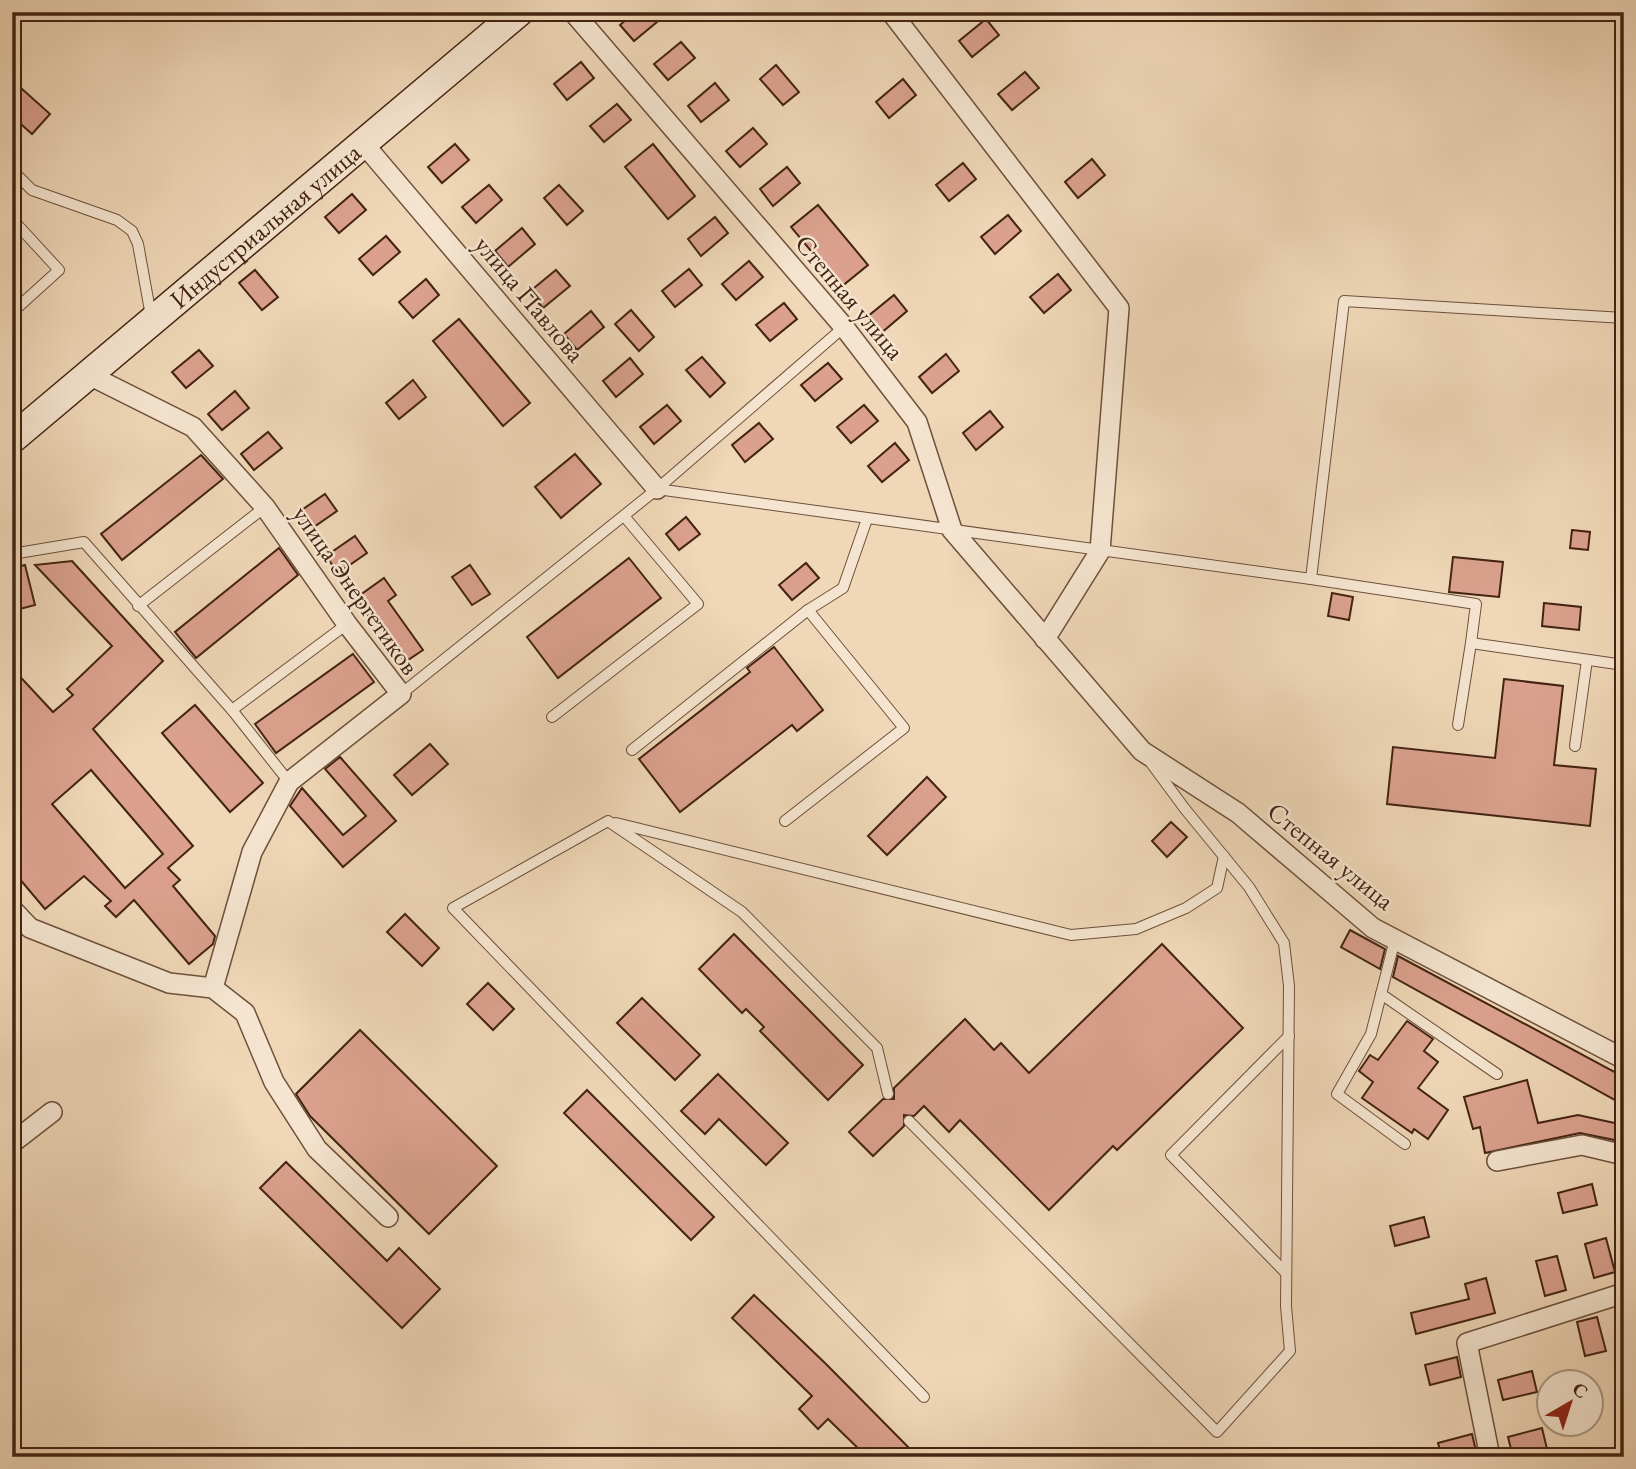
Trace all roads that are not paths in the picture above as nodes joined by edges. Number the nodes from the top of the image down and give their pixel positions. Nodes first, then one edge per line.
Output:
1 (519, 12) edge
2 (573, 12) edge
3 (891, 12) edge
4 (363, 143) junction
5 (12, 170) edge
6 (12, 219) edge
7 (17, 308) dead end
8 (1624, 318) edge
9 (151, 320) junction
10 (844, 327) junction
11 (87, 374) junction
12 (12, 439) edge
13 (657, 489) junction
14 (265, 507) junction
15 (624, 516) junction
16 (867, 519) junction
17 (952, 530) junction
18 (1100, 551) junction
19 (12, 554) edge
20 (1311, 579) junction
21 (138, 606) junction
22 (808, 610) junction
23 (347, 624) junction
24 (1045, 639) junction
25 (1471, 643) junction
26 (1587, 660) junction
27 (1624, 665) edge
28 (401, 694) junction
29 (232, 710) junction
30 (552, 717) dead end
31 (1458, 725) dead end
32 (1575, 746) dead end
33 (632, 750) dead end
34 (1142, 751) junction
35 (289, 782) junction
36 (608, 821) junction
37 (785, 821) dead end
38 (1224, 856) junction
39 (12, 909) edge
40 (1395, 939) junction
41 (213, 988) junction
42 (1381, 994) junction
43 (1289, 1036) junction
44 (1624, 1059) edge
45 (1497, 1074) dead end
46 (888, 1094) dead end
47 (52, 1112) dead end
48 (909, 1121) dead end
49 (12, 1143) edge
50 (1405, 1144) dead end
51 (1624, 1155) edge
52 (1497, 1161) dead end
53 (388, 1217) dead end
54 (1286, 1273) junction
55 (1624, 1293) edge
56 (923, 1397) dead end
57 (1490, 1457) edge

1 - 4 street, Индустриальная улица
2 - 10 street, Степная улица
3 - 18 street
4 - 9 street, Индустриальная улица
4 - 13 street, улица Павлова
5 - 9 lane
6 - 7 lane
8 - 20 lane
9 - 11 street, Индустриальная улица
10 - 13 lane
10 - 17 street, Степная улица
11 - 12 street, Индустриальная улица
11 - 14 street, улица Энергетиков
13 - 15 lane
13 - 16 lane
14 - 21 lane
14 - 23 street, улица Энергетиков
15 - 28 lane
15 - 30 lane
16 - 17 lane
16 - 22 lane
17 - 18 lane
17 - 24 street, Степная улица
18 - 20 lane
18 - 24 street
19 - 21 lane
20 - 25 lane
21 - 29 lane
22 - 33 lane
22 - 37 lane
23 - 28 street, улица Энергетиков
23 - 29 lane
24 - 34 street, Степная улица
25 - 26 lane
25 - 31 lane
26 - 27 lane
26 - 32 lane
28 - 35 street, улица Энергетиков
29 - 35 lane
34 - 38 lane
34 - 40 street, Степная улица
35 - 41 street, улица Энергетиков
36 - 38 lane
36 - 46 lane
36 - 56 lane
38 - 43 lane
39 - 41 street
40 - 42 lane
40 - 44 street, Степная улица
41 - 53 street
42 - 45 lane
42 - 50 lane
43 - 54 lane
43 - 54 lane
47 - 49 street
48 - 54 lane
51 - 52 street
55 - 57 street

